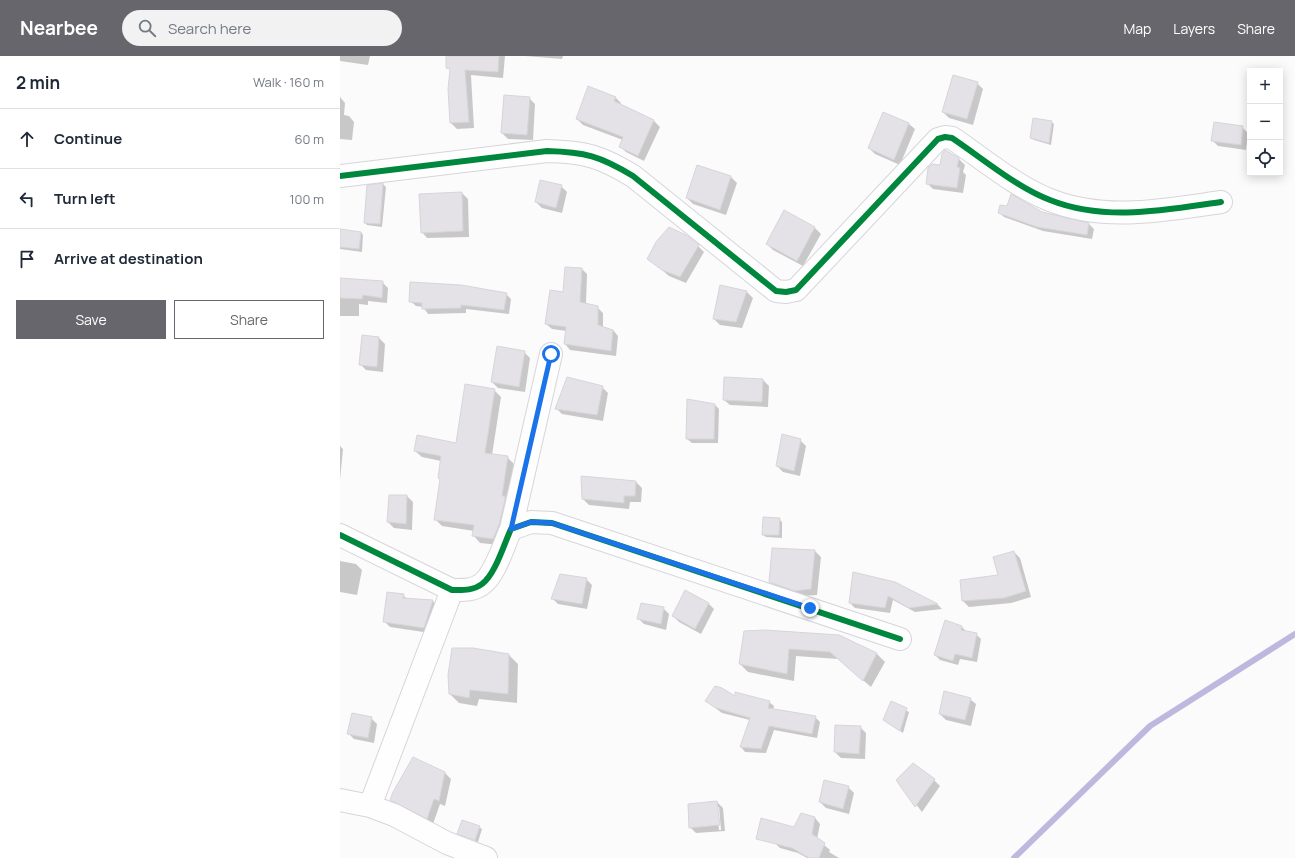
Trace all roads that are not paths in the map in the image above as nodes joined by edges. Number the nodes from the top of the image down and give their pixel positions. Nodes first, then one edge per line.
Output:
1 (340, 176) edge
2 (1221, 202) dead end
3 (551, 354) dead end
4 (511, 529) junction
5 (340, 535) edge
6 (452, 590) junction
7 (900, 639) dead end
8 (340, 800) edge
9 (370, 806) junction
10 (486, 858) edge

1 - 2 street
3 - 4 street
4 - 6 street
4 - 7 street
5 - 6 street
6 - 9 street
8 - 9 street
9 - 10 street

